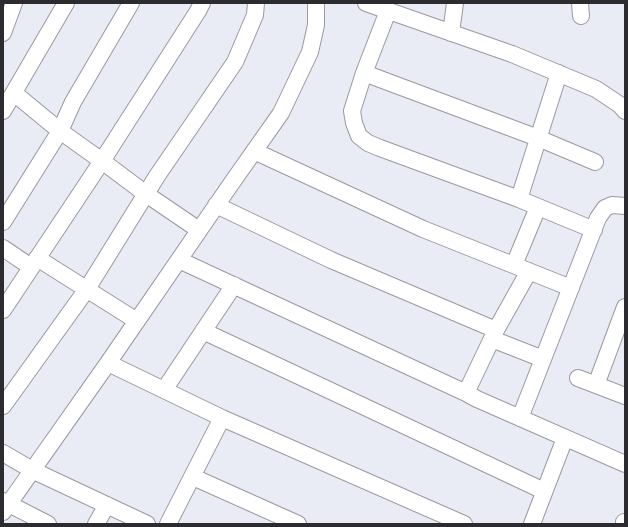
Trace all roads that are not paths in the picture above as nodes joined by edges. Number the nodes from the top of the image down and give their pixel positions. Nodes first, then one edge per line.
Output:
1 (14, 3) edge
2 (66, 3) edge
3 (131, 3) edge
4 (202, 3) edge
5 (256, 3) edge
6 (316, 3) edge
7 (366, 3) edge
8 (455, 3) edge
9 (388, 11) junction
10 (3, 33) edge
11 (451, 33) junction
12 (364, 73) junction
13 (559, 73) junction
14 (14, 93) junction
15 (3, 111) edge
16 (625, 111) edge
17 (60, 131) junction
18 (538, 138) junction
19 (254, 150) junction
20 (102, 161) junction
21 (594, 162) dead end
22 (146, 194) junction
23 (519, 199) junction
24 (216, 205) junction
25 (625, 206) edge
26 (538, 207) junction
27 (3, 222) edge
28 (199, 230) junction
29 (594, 230) junction
30 (3, 248) edge
31 (179, 260) junction
32 (34, 262) junction
33 (514, 265) junction
34 (528, 271) junction
35 (234, 285) junction
36 (571, 288) junction
37 (87, 289) junction
38 (3, 310) edge
39 (624, 316) edge
40 (137, 321) junction
41 (203, 331) junction
42 (494, 334) junction
43 (543, 359) junction
44 (108, 363) junction
45 (578, 378) dead end
46 (596, 385) junction
47 (164, 390) junction
48 (466, 393) junction
49 (625, 396) edge
50 (3, 406) edge
51 (222, 418) junction
52 (520, 418) junction
53 (565, 438) junction
54 (3, 453) edge
55 (625, 464) edge
56 (32, 470) junction
57 (192, 477) junction
58 (544, 491) junction
59 (107, 505) junction
60 (5, 506) edge
61 (48, 524) edge
62 (96, 524) edge
63 (147, 524) edge
64 (168, 524) edge
65 (298, 524) edge
66 (464, 524) edge
67 (532, 524) edge

1 - 10 street
2 - 14 street
3 - 17 street
4 - 20 street
5 - 22 street
6 - 19 street
7 - 9 street
8 - 11 street
9 - 11 street
9 - 12 street
11 - 13 street
12 - 18 street
12 - 23 street
13 - 16 street
13 - 18 street
14 - 15 street
14 - 17 street
17 - 20 street
17 - 27 street
18 - 21 street
18 - 23 street
19 - 24 street
19 - 33 street
20 - 22 street
20 - 32 street
22 - 28 street
22 - 37 street
23 - 26 street
24 - 28 street
24 - 42 street
25 - 29 street
26 - 29 street
26 - 33 street
28 - 31 street
29 - 36 street
30 - 32 street
31 - 35 street
31 - 40 street
32 - 37 street
32 - 38 street
33 - 34 street
34 - 36 street
34 - 42 street
35 - 41 street
35 - 48 street
36 - 43 street
37 - 40 street
37 - 50 street
39 - 46 street
40 - 44 street
41 - 47 street
41 - 58 street
42 - 43 street
42 - 48 street
43 - 52 street
44 - 47 street
44 - 56 street
45 - 46 street
46 - 49 street
47 - 51 street
48 - 52 street
51 - 57 street
51 - 66 street
52 - 53 street
53 - 55 street
53 - 58 street
54 - 56 street
56 - 59 street
56 - 60 street
57 - 64 street
57 - 65 street
58 - 67 street
59 - 62 street
59 - 63 street
60 - 61 street

